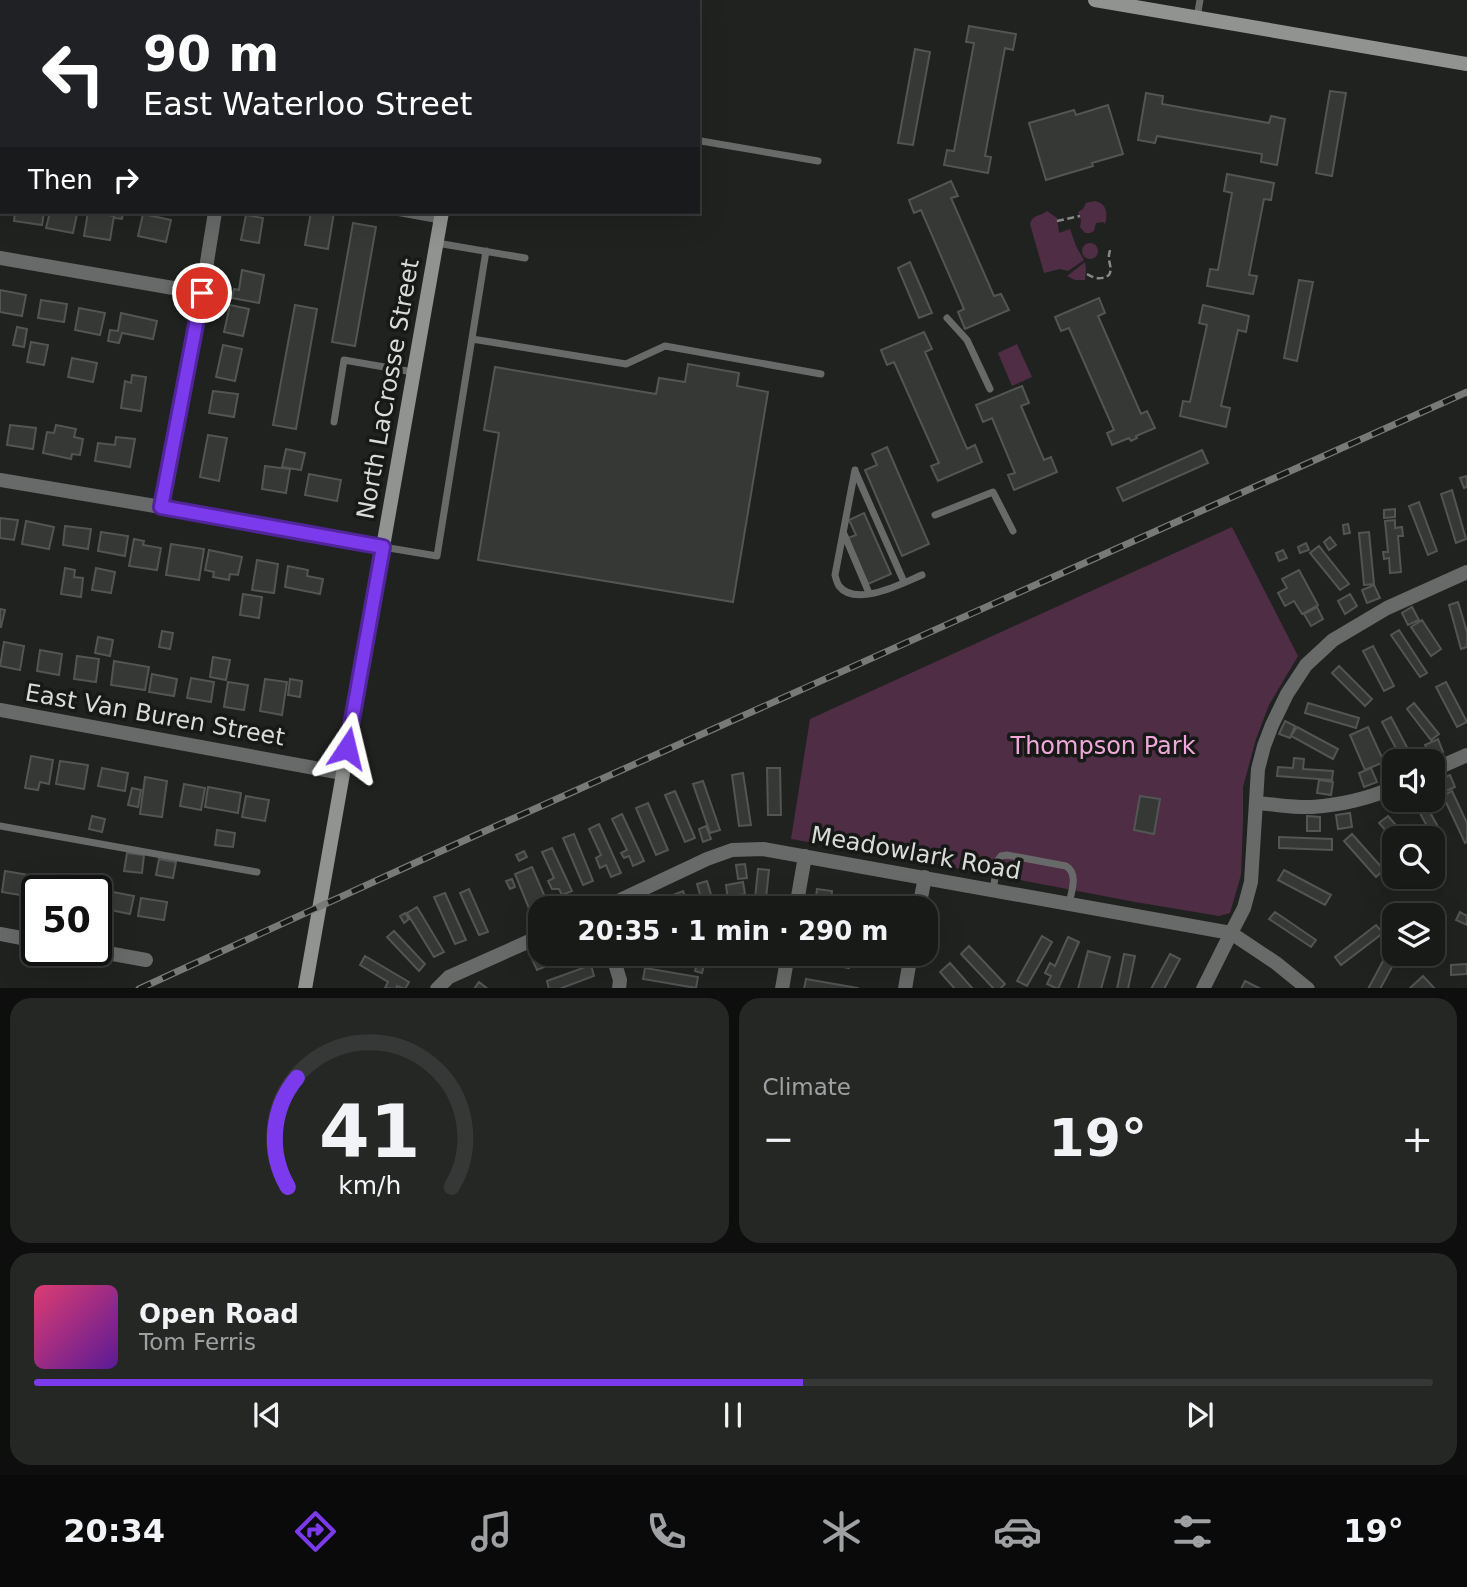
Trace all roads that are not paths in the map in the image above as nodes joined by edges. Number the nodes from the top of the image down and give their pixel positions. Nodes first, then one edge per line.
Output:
1 (1095, 0) edge
2 (1200, 0) edge
3 (1196, 18) junction
4 (1467, 64) edge
5 (700, 140) edge
6 (818, 161) dead end
7 (215, 214) edge
8 (419, 214) edge
9 (442, 216) edge
10 (437, 243) junction
11 (486, 251) junction
12 (0, 258) edge
13 (525, 258) dead end
14 (202, 293) junction
15 (947, 318) dead end
16 (472, 339) junction
17 (414, 373) junction
18 (821, 374) dead end
19 (990, 389) dead end
20 (334, 422) dead end
21 (0, 480) edge
22 (161, 507) junction
23 (935, 515) dead end
24 (1013, 531) dead end
25 (843, 534) junction
26 (383, 547) junction
27 (1467, 572) edge
28 (922, 575) dead end
29 (904, 582) junction
30 (869, 593) junction
31 (0, 710) edge
32 (1467, 755) edge
33 (1445, 765) edge
34 (342, 773) junction
35 (1382, 793) edge
36 (1256, 803) junction
37 (0, 826) edge
38 (805, 856) junction
39 (257, 872) dead end
40 (925, 877) junction
41 (993, 890) junction
42 (628, 896) edge
43 (798, 896) edge
44 (921, 896) edge
45 (1069, 904) junction
46 (1231, 933) junction
47 (0, 934) edge
48 (21, 938) edge
49 (528, 942) edge
50 (112, 954) edge
51 (146, 960) dead end
52 (616, 966) edge
53 (786, 966) edge
54 (909, 966) edge
55 (305, 988) edge
56 (438, 988) edge
57 (619, 988) edge
58 (782, 988) edge
59 (905, 988) edge
60 (1204, 988) edge
61 (1307, 988) edge

1 - 3 main road
2 - 3 lane
3 - 4 main road
5 - 6 lane
7 - 14 street
8 - 9 lane
9 - 10 main road, North LaCrosse Street
10 - 11 lane
10 - 17 main road, North LaCrosse Street
11 - 13 lane
11 - 16 lane
12 - 14 street
14 - 22 street
15 - 19 lane
16 - 18 lane
16 - 26 lane
17 - 20 lane
17 - 26 main road, North LaCrosse Street
21 - 22 street
22 - 26 street
23 - 24 lane
25 - 29 lane
25 - 30 lane
25 - 30 lane
26 - 34 main road, North LaCrosse Street
27 - 36 street
28 - 29 lane
29 - 30 lane
31 - 34 street, East Van Buren Street
32 - 33 street
34 - 55 main road, North LaCrosse Street
35 - 36 street
36 - 46 street
37 - 39 lane
38 - 40 street, Meadowlark Road
38 - 42 street, Meadowlark Road
38 - 43 street
40 - 41 street, Meadowlark Road
40 - 44 street
41 - 45 street, Meadowlark Road
41 - 45 lane
45 - 46 street, Meadowlark Road
46 - 60 street
46 - 61 street, Meadowlark Road
47 - 48 street
49 - 56 street
50 - 51 street
52 - 57 street
53 - 58 street
54 - 59 street

